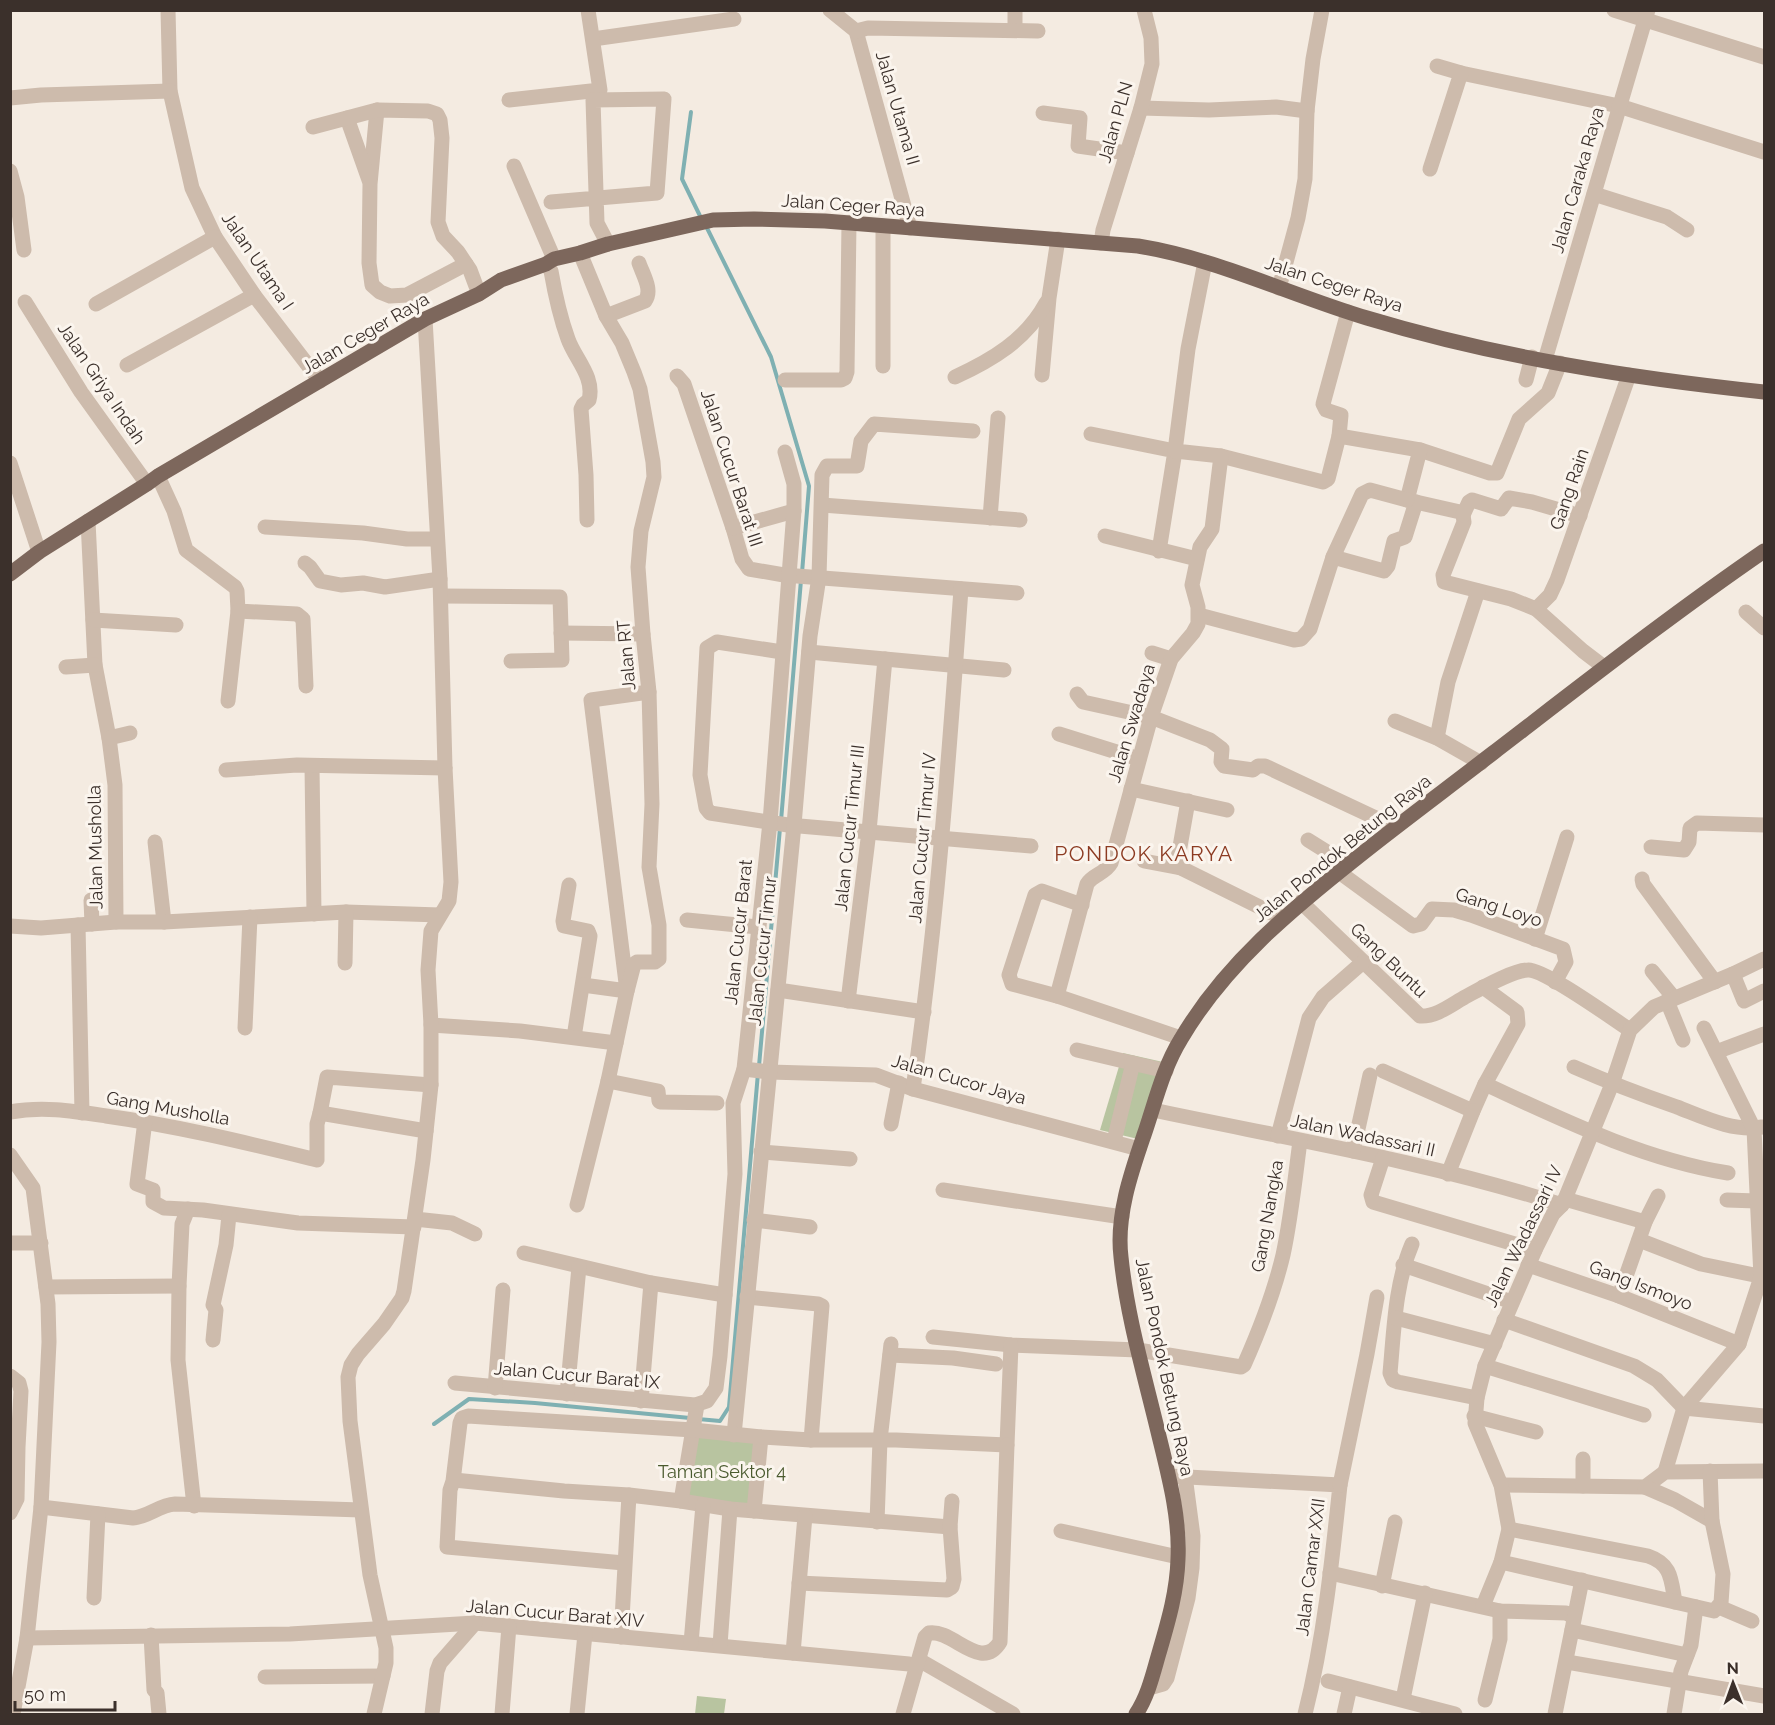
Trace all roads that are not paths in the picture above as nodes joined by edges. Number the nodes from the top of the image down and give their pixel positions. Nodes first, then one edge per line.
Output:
1 (168, 10) edge
2 (588, 10) edge
3 (830, 10) edge
4 (1015, 10) edge
5 (1144, 10) edge
6 (1322, 10) edge
7 (1614, 10) edge
8 (1646, 15) edge
9 (735, 19) dead end
10 (1015, 29) junction
11 (856, 31) junction
12 (1038, 31) dead end
13 (597, 38) junction
14 (1764, 57) edge
15 (1437, 66) dead end
16 (1461, 73) junction
17 (170, 92) junction
18 (10, 98) edge
19 (509, 100) dead end
20 (1618, 106) junction
21 (1141, 108) junction
22 (378, 110) junction
23 (1307, 111) junction
24 (1043, 113) dead end
25 (347, 118) junction
26 (313, 127) dead end
27 (1764, 152) edge
28 (1127, 153) junction
29 (514, 166) dead end
30 (1430, 169) dead end
31 (10, 171) edge
32 (370, 184) junction
33 (1594, 194) junction
34 (14, 197) edge
35 (596, 199) junction
36 (551, 202) dead end
37 (849, 224) junction
38 (883, 226) junction
39 (910, 228) junction
40 (1687, 231) dead end
41 (215, 237) junction
42 (1058, 239) junction
43 (1101, 243) junction
44 (608, 244) junction
45 (24, 250) dead end
46 (580, 253) junction
47 (550, 261) junction
48 (1205, 262) junction
49 (639, 263) dead end
50 (466, 264) junction
51 (1279, 288) junction
52 (479, 294) junction
53 (254, 295) junction
54 (1049, 298) junction
55 (25, 302) dead end
56 (96, 304) dead end
57 (1348, 312) junction
58 (606, 316) junction
59 (425, 319) junction
60 (1546, 360) junction
61 (128, 365) dead end
62 (883, 366) dead end
63 (1042, 375) dead end
64 (1629, 375) junction
65 (677, 376) dead end
66 (955, 377) dead end
67 (784, 380) dead end
68 (1526, 380) dead end
69 (320, 381) junction
70 (1764, 392) edge
71 (998, 418) dead end
72 (973, 431) dead end
73 (1091, 434) dead end
74 (1339, 436) junction
75 (1420, 450) junction
76 (1175, 451) junction
77 (785, 452) dead end
78 (1221, 456) junction
79 (10, 463) edge
80 (153, 480) junction
81 (1411, 501) junction
82 (822, 505) junction
83 (794, 511) junction
84 (1463, 515) junction
85 (1580, 516) junction
86 (990, 518) junction
87 (587, 520) dead end
88 (1020, 520) dead end
89 (88, 521) junction
90 (265, 527) dead end
91 (734, 528) junction
92 (1105, 536) dead end
93 (437, 539) junction
94 (1159, 551) junction
95 (1764, 551) edge
96 (39, 552) junction
97 (1334, 556) junction
98 (1197, 559) junction
99 (305, 563) dead end
100 (10, 574) edge
101 (792, 575) junction
102 (816, 577) junction
103 (440, 579) junction
104 (961, 589) junction
105 (1478, 591) junction
106 (1017, 593) dead end
107 (441, 596) junction
108 (1536, 609) junction
109 (238, 611) junction
110 (1746, 612) dead end
111 (1199, 615) junction
112 (93, 620) junction
113 (176, 625) dead end
114 (1764, 628) edge
115 (561, 633) junction
116 (643, 634) junction
117 (782, 652) junction
118 (809, 652) junction
119 (1152, 653) dead end
120 (885, 659) junction
121 (1171, 659) junction
122 (511, 661) dead end
123 (95, 665) junction
124 (955, 666) junction
125 (1604, 667) junction
126 (66, 668) dead end
127 (1004, 670) dead end
128 (306, 686) dead end
129 (649, 692) junction
130 (1077, 694) dead end
131 (228, 701) dead end
132 (1151, 717) junction
133 (1395, 721) dead end
134 (130, 733) dead end
135 (1059, 734) dead end
136 (110, 738) junction
137 (1437, 738) junction
138 (1139, 759) junction
139 (1480, 763) junction
140 (312, 766) junction
141 (445, 768) junction
142 (226, 770) dead end
143 (1131, 789) junction
144 (1188, 801) junction
145 (1227, 810) dead end
146 (781, 824) junction
147 (1764, 825) edge
148 (1395, 827) junction
149 (869, 831) junction
150 (943, 837) junction
151 (1567, 837) dead end
152 (1308, 840) dead end
153 (155, 842) dead end
154 (1031, 846) dead end
155 (1651, 847) dead end
156 (1144, 861) dead end
157 (1181, 868) junction
158 (1344, 868) junction
159 (1642, 879) dead end
160 (569, 885) dead end
161 (91, 900) dead end
162 (1302, 902) junction
163 (1082, 905) junction
164 (346, 912) junction
165 (314, 914) junction
166 (440, 915) junction
167 (250, 917) junction
168 (1282, 918) junction
169 (687, 920) dead end
170 (116, 922) junction
171 (164, 922) junction
172 (85, 924) junction
173 (10, 926) edge
174 (758, 927) junction
175 (1535, 939) junction
176 (1764, 959) edge
177 (1363, 962) junction
178 (345, 963) dead end
179 (1652, 971) dead end
180 (1733, 974) junction
181 (1555, 982) junction
182 (1715, 982) junction
183 (583, 985) junction
184 (1483, 987) junction
185 (777, 990) junction
186 (627, 991) junction
187 (1764, 992) edge
188 (1057, 996) junction
189 (1670, 1000) junction
190 (848, 1001) junction
191 (924, 1012) junction
192 (431, 1024) junction
193 (245, 1028) dead end
194 (1704, 1028) dead end
195 (1630, 1030) junction
196 (1764, 1034) edge
197 (574, 1037) junction
198 (1181, 1038) junction
199 (1683, 1040) dead end
200 (616, 1043) junction
201 (1077, 1050) dead end
202 (1716, 1052) junction
203 (1133, 1063) junction
204 (1574, 1067) dead end
205 (745, 1069) junction
206 (767, 1071) junction
207 (1166, 1071) junction
208 (608, 1081) junction
209 (899, 1083) junction
210 (1485, 1084) junction
211 (1612, 1084) junction
212 (430, 1085) junction
213 (914, 1089) junction
214 (717, 1103) dead end
215 (1153, 1110) junction
216 (1473, 1111) junction
217 (10, 1112) edge
218 (82, 1113) junction
219 (320, 1113) junction
220 (145, 1121) junction
221 (891, 1124) dead end
222 (1759, 1128) edge
223 (426, 1131) junction
224 (1592, 1133) junction
225 (1278, 1136) junction
226 (1300, 1141) junction
227 (1114, 1142) junction
228 (1139, 1149) junction
229 (1353, 1150) junction
230 (761, 1152) junction
231 (10, 1155) edge
232 (1383, 1158) junction
233 (850, 1159) dead end
234 (1728, 1173) dead end
235 (1448, 1174) junction
236 (943, 1190) dead end
237 (1759, 1191) edge
238 (1658, 1196) dead end
239 (1726, 1200) dead end
240 (1564, 1202) junction
241 (577, 1205) dead end
242 (188, 1209) junction
243 (229, 1215) junction
244 (1122, 1217) junction
245 (754, 1220) junction
246 (1645, 1222) junction
247 (415, 1223) junction
248 (810, 1227) dead end
249 (475, 1234) dead end
250 (1639, 1240) junction
251 (10, 1243) edge
252 (41, 1243) junction
253 (1412, 1244) dead end
254 (1535, 1250) junction
255 (524, 1253) dead end
256 (1403, 1265) junction
257 (1528, 1265) junction
258 (579, 1267) junction
259 (1763, 1277) edge
260 (651, 1283) junction
261 (179, 1286) junction
262 (46, 1287) junction
263 (503, 1290) dead end
264 (725, 1295) junction
265 (1619, 1296) junction
266 (747, 1297) junction
267 (1377, 1297) dead end
268 (1512, 1302) junction
269 (1396, 1318) junction
270 (1504, 1320) junction
271 (933, 1337) dead end
272 (213, 1340) dead end
273 (1011, 1344) junction
274 (1495, 1344) junction
275 (1739, 1344) junction
276 (1138, 1350) junction
277 (996, 1364) dead end
278 (1485, 1366) junction
279 (10, 1376) edge
280 (454, 1383) dead end
281 (495, 1388) junction
282 (567, 1394) junction
283 (1477, 1398) junction
284 (641, 1401) junction
285 (696, 1407) junction
286 (1684, 1408) junction
287 (1644, 1415) dead end
288 (1474, 1416) junction
289 (1764, 1416) edge
290 (693, 1429) junction
291 (1536, 1432) dead end
292 (734, 1435) junction
293 (761, 1437) junction
294 (811, 1440) junction
295 (880, 1440) junction
296 (1007, 1445) junction
297 (14, 1447) edge
298 (44, 1451) junction
299 (1583, 1459) dead end
300 (1764, 1470) edge
301 (1710, 1471) junction
302 (1665, 1472) junction
303 (1169, 1476) junction
304 (1185, 1476) junction
305 (454, 1480) junction
306 (1340, 1485) junction
307 (1501, 1485) junction
308 (1582, 1486) junction
309 (1645, 1487) junction
310 (629, 1496) junction
311 (681, 1501) junction
312 (952, 1501) dead end
313 (703, 1505) junction
314 (194, 1506) junction
315 (41, 1507) junction
316 (730, 1509) junction
317 (361, 1510) junction
318 (754, 1511) junction
319 (10, 1513) edge
320 (98, 1514) junction
321 (805, 1516) junction
322 (1712, 1521) junction
323 (877, 1522) junction
324 (1395, 1522) dead end
325 (950, 1527) junction
326 (1509, 1529) junction
327 (1061, 1532) dead end
328 (1178, 1557) junction
329 (1501, 1562) junction
330 (624, 1563) junction
331 (1330, 1573) junction
332 (1582, 1580) junction
333 (799, 1583) junction
334 (1382, 1586) junction
335 (1425, 1593) junction
336 (94, 1598) dead end
337 (1675, 1602) junction
338 (1483, 1606) junction
339 (1719, 1606) junction
340 (1696, 1607) junction
341 (1502, 1612) junction
342 (1752, 1621) dead end
343 (475, 1623) junction
344 (1573, 1624) junction
345 (509, 1626) junction
346 (381, 1628) junction
347 (585, 1634) junction
348 (151, 1635) junction
349 (621, 1637) junction
350 (27, 1638) junction
351 (691, 1644) junction
352 (720, 1645) junction
353 (793, 1653) junction
354 (1687, 1655) junction
355 (914, 1662) junction
356 (1567, 1662) junction
357 (383, 1676) junction
358 (265, 1677) dead end
359 (1328, 1681) dead end
360 (1679, 1682) junction
361 (1350, 1687) junction
362 (1149, 1688) junction
363 (1764, 1696) edge
364 (1402, 1699) junction
365 (1485, 1700) dead end
366 (13, 1714) edge
367 (159, 1714) edge
368 (374, 1714) edge
369 (432, 1714) edge
370 (502, 1714) edge
371 (577, 1714) edge
372 (903, 1714) edge
373 (1013, 1714) edge
374 (1136, 1714) edge
375 (1305, 1714) edge
376 (1344, 1714) edge
377 (1455, 1714) edge
378 (1555, 1714) edge
379 (1674, 1714) edge

1 - 17 street, Jalan Utama I
2 - 13 street
3 - 11 street
4 - 10 street
5 - 21 street, Jalan PLN
6 - 23 street
7 - 8 street
8 - 14 street
8 - 20 street, Jalan Caraka Raya
9 - 13 street
10 - 11 street
10 - 12 street
11 - 39 street, Jalan Utama II
13 - 19 street
15 - 16 street
16 - 20 street
16 - 30 street
17 - 18 street
17 - 41 street, Jalan Utama I
20 - 27 street
20 - 33 street, Jalan Caraka Raya
21 - 23 street
21 - 28 street, Jalan PLN
22 - 25 street
22 - 32 street
22 - 50 street
23 - 51 street
24 - 28 street
25 - 26 street
25 - 32 street
28 - 43 street, Jalan PLN
29 - 47 street
31 - 34 street
32 - 50 street
33 - 40 street
33 - 60 street, Jalan Caraka Raya
34 - 45 street
35 - 35 street
35 - 36 street
35 - 44 street
37 - 38 main road, Jalan Ceger Raya
37 - 44 main road, Jalan Ceger Raya
37 - 67 street
38 - 39 main road, Jalan Ceger Raya
38 - 62 street
39 - 42 main road, Jalan Ceger Raya
41 - 53 street, Jalan Utama I
41 - 56 street
42 - 43 main road, Jalan Ceger Raya
42 - 54 street
43 - 48 main road, Jalan Ceger Raya
44 - 46 main road, Jalan Ceger Raya
46 - 47 main road, Jalan Ceger Raya
46 - 58 street, Jalan RT
47 - 52 main road, Jalan Ceger Raya
47 - 87 street
48 - 51 main road, Jalan Ceger Raya
48 - 76 street
49 - 58 street
50 - 52 street
51 - 57 main road, Jalan Ceger Raya
52 - 59 main road, Jalan Ceger Raya
53 - 61 street
53 - 69 street, Jalan Utama I
54 - 63 street
54 - 66 street
55 - 80 street, Jalan Griya Indah
57 - 60 main road, Jalan Ceger Raya
57 - 74 street
58 - 116 street, Jalan RT
59 - 69 main road, Jalan Ceger Raya
59 - 93 street
60 - 64 main road, Jalan Ceger Raya
60 - 68 street
60 - 75 street
64 - 70 main road, Jalan Ceger Raya
64 - 85 street, Gang Rain
65 - 91 street, Jalan Cucur Barat III
69 - 80 main road, Jalan Ceger Raya
71 - 86 street
72 - 82 street, Jalan Cucur Timur
73 - 76 street
74 - 75 street
74 - 78 street
75 - 81 street
76 - 78 street
76 - 94 street
77 - 83 street, Jalan Cucur Barat
78 - 98 street
79 - 96 street
80 - 89 main road, Jalan Ceger Raya
80 - 109 street, Jalan Griya Indah
81 - 84 street
81 - 97 street
81 - 97 street
82 - 86 street
82 - 102 street, Jalan Cucur Timur
83 - 91 street
83 - 101 street, Jalan Cucur Barat
84 - 85 street
84 - 105 street
85 - 108 street, Gang Rain
86 - 88 street
89 - 96 main road, Jalan Ceger Raya
89 - 112 street, Jalan Musholla
90 - 93 street
91 - 101 street, Jalan Cucur Barat III
92 - 94 street
93 - 103 street
94 - 98 street
95 - 125 main road, Jalan Pondok Betung Raya
96 - 100 main road, Jalan Ceger Raya
97 - 111 street
98 - 111 street
99 - 103 street
101 - 102 street
101 - 117 street, Jalan Cucur Barat
102 - 104 street
102 - 118 street, Jalan Cucur Timur
103 - 107 street
104 - 106 street
104 - 124 street, Jalan Cucur Timur IV
105 - 108 street
105 - 137 street
107 - 115 street
107 - 141 street
108 - 125 street
109 - 128 street
109 - 131 street
110 - 114 street
111 - 121 street, Jalan Swadaya
112 - 113 street
112 - 123 street, Jalan Musholla
115 - 116 street
115 - 122 street
116 - 129 street, Jalan RT
117 - 146 street, Jalan Cucur Barat
117 - 146 street
118 - 120 street
118 - 146 street, Jalan Cucur Timur
119 - 121 street
120 - 124 street
120 - 149 street, Jalan Cucur Timur III
121 - 132 street, Jalan Swadaya
123 - 126 street
123 - 136 street, Jalan Musholla
124 - 127 street
124 - 150 street, Jalan Cucur Timur IV
125 - 139 main road, Jalan Pondok Betung Raya
129 - 186 street, Jalan RT
129 - 186 street
130 - 132 street
132 - 138 street, Jalan Swadaya
132 - 148 street
133 - 137 street
134 - 136 street
135 - 138 street
136 - 170 street, Jalan Musholla
137 - 139 street
138 - 143 street, Jalan Swadaya
139 - 148 main road, Jalan Pondok Betung Raya
140 - 141 street
140 - 142 street
140 - 165 street
141 - 166 street
143 - 144 street
143 - 163 street, Jalan Swadaya
144 - 145 street
144 - 157 street
146 - 149 street
146 - 174 street, Jalan Cucur Barat
146 - 185 street, Jalan Cucur Timur
147 - 155 street
148 - 158 main road, Jalan Pondok Betung Raya
149 - 150 street
149 - 190 street, Jalan Cucur Timur III
150 - 154 street
150 - 191 street, Jalan Cucur Timur IV
151 - 175 street
152 - 158 street
153 - 171 street
156 - 157 street
157 - 168 street
158 - 162 main road, Jalan Pondok Betung Raya
158 - 175 street, Gang Loyo
159 - 182 street
160 - 183 street
161 - 172 street
162 - 168 main road, Jalan Pondok Betung Raya
162 - 177 street, Gang Buntu
163 - 188 street, Jalan Swadaya
163 - 188 street
164 - 165 street, Jalan Musholla
164 - 166 street, Jalan Musholla
164 - 178 street
165 - 167 street, Jalan Musholla
166 - 192 street
167 - 171 street, Jalan Musholla
167 - 193 street
168 - 198 main road, Jalan Pondok Betung Raya
169 - 174 street
170 - 171 street, Jalan Musholla
170 - 172 street
172 - 173 street
172 - 218 street
174 - 205 street, Jalan Cucur Barat
175 - 181 street, Gang Loyo
176 - 180 street, Jalan Wadassari IV
177 - 184 street, Gang Buntu
177 - 225 street
179 - 189 street
180 - 182 street, Jalan Wadassari IV
180 - 187 street
181 - 184 street, Gang Buntu
181 - 195 street, Gang Buntu
182 - 189 street, Jalan Wadassari IV
183 - 186 street
183 - 197 street
184 - 210 street
185 - 190 street
185 - 206 street, Jalan Cucur Timur
186 - 200 street, Jalan RT
188 - 198 street
189 - 195 street, Jalan Wadassari IV
189 - 199 street
190 - 191 street
191 - 213 street, Jalan Cucur Timur IV
192 - 197 street
192 - 212 street
194 - 202 street
195 - 211 street, Jalan Wadassari IV
196 - 202 street
197 - 200 street
198 - 207 main road, Jalan Pondok Betung Raya
200 - 208 street, Jalan RT
201 - 203 street
202 - 222 street
203 - 207 street
203 - 227 street
204 - 211 street
205 - 206 street, Jalan Cucor Jaya
205 - 264 street, Jalan Cucur Barat
206 - 209 street, Jalan Cucor Jaya
206 - 230 street, Jalan Cucur Timur
207 - 215 main road, Jalan Pondok Betung Raya
208 - 214 street
208 - 241 street, Jalan RT
209 - 213 street, Jalan Cucor Jaya
209 - 221 street
210 - 216 street
210 - 224 street
211 - 222 street
211 - 224 street, Jalan Wadassari IV
212 - 219 street
212 - 223 street
213 - 227 street, Jalan Cucor Jaya
215 - 225 street, Jalan Wadassari II
215 - 228 main road, Jalan Pondok Betung Raya
216 - 229 street
216 - 235 street
217 - 218 street, Gang Musholla
218 - 220 street, Gang Musholla
219 - 220 street, Gang Musholla
219 - 223 street
220 - 242 street
222 - 237 street
223 - 247 street
224 - 234 street
224 - 240 street, Jalan Wadassari IV
225 - 226 street, Jalan Wadassari II
226 - 229 street, Jalan Wadassari II
226 - 276 street, Gang Nangka
227 - 228 street, Jalan Cucor Jaya
228 - 244 main road, Jalan Pondok Betung Raya
229 - 232 street, Jalan Wadassari II
230 - 233 street
230 - 245 street, Jalan Cucur Timur
231 - 252 street
232 - 235 street, Jalan Wadassari II
232 - 254 street
235 - 240 street, Jalan Wadassari II
236 - 244 street
237 - 239 street
237 - 259 street
238 - 246 street
240 - 246 street, Jalan Wadassari II
240 - 254 street, Jalan Wadassari IV
242 - 243 street
242 - 261 street
243 - 247 street
243 - 272 street
244 - 276 main road, Jalan Pondok Betung Raya
245 - 248 street
245 - 266 street, Jalan Cucur Timur
246 - 250 street
247 - 249 street
247 - 317 street
250 - 259 street
250 - 265 street
251 - 252 street
252 - 262 street
253 - 256 street
254 - 257 street, Jalan Wadassari IV
255 - 258 street
256 - 268 street
256 - 269 street
257 - 265 street, Gang Ismoyo
257 - 268 street, Jalan Wadassari IV
258 - 260 street
258 - 282 street
259 - 275 street
260 - 264 street
260 - 284 street
261 - 262 street
261 - 314 street
262 - 298 street
263 - 281 street
264 - 285 street, Jalan Cucur Barat
265 - 275 street, Gang Ismoyo
266 - 292 street, Jalan Cucur Timur
266 - 294 street
267 - 306 street
268 - 270 street, Jalan Wadassari IV
269 - 274 street
269 - 283 street
270 - 274 street, Jalan Wadassari IV
270 - 286 street
271 - 273 street
273 - 276 street
273 - 296 street
274 - 278 street, Jalan Wadassari IV
275 - 286 street
276 - 303 main road, Jalan Pondok Betung Raya
277 - 295 street
278 - 283 street, Jalan Wadassari IV
278 - 287 street
279 - 297 street
280 - 281 street, Jalan Cucur Barat IX
281 - 282 street, Jalan Cucur Barat IX
282 - 284 street, Jalan Cucur Barat IX
283 - 288 street, Jalan Wadassari IV
284 - 285 street, Jalan Cucur Barat IX
285 - 290 street
286 - 289 street
286 - 302 street
288 - 291 street
288 - 307 street, Jalan Wadassari IV
290 - 292 street
290 - 305 street
290 - 311 street
292 - 293 street
293 - 294 street
293 - 318 street
294 - 295 street
295 - 296 street
295 - 323 street
296 - 355 street
297 - 298 street
297 - 319 street
298 - 315 street
299 - 308 street
300 - 301 street
301 - 302 street
301 - 322 street
302 - 309 street
303 - 304 street, Jalan Camar XXII
303 - 328 main road, Jalan Pondok Betung Raya
304 - 306 street, Jalan Camar XXII
304 - 362 street
305 - 310 street
305 - 330 street
306 - 331 street, Jalan Camar XXII
307 - 308 street
307 - 326 street, Jalan Wadassari IV
308 - 309 street
309 - 322 street
310 - 311 street
310 - 330 street
311 - 313 street
312 - 325 street
313 - 316 street
313 - 351 street
314 - 317 street
314 - 320 street
315 - 320 street
315 - 350 street
316 - 318 street
316 - 352 street
317 - 346 street
318 - 321 street
320 - 336 street
321 - 323 street
321 - 333 street
322 - 339 street
323 - 325 street
324 - 334 street
325 - 333 street
326 - 329 street, Jalan Wadassari IV
326 - 337 street
327 - 328 street
328 - 362 main road, Jalan Pondok Betung Raya
329 - 332 street
329 - 338 street, Jalan Wadassari IV
330 - 349 street
331 - 334 street
331 - 375 street, Jalan Camar XXII
332 - 337 street
332 - 344 street
333 - 353 street
334 - 335 street
335 - 338 street
335 - 364 street
337 - 340 street
338 - 341 street
339 - 340 street
339 - 342 street
340 - 354 street
341 - 344 street
341 - 365 street
343 - 345 street, Jalan Cucur Barat XIV
343 - 346 street, Jalan Cucur Barat XIV
343 - 369 street
344 - 354 street
344 - 356 street
345 - 347 street, Jalan Cucur Barat XIV
345 - 370 street
346 - 348 street, Jalan Cucur Barat XIV
346 - 357 street
347 - 349 street, Jalan Cucur Barat XIV
347 - 371 street
348 - 350 street, Jalan Cucur Barat XIV
348 - 367 street
349 - 351 street, Jalan Cucur Barat XIV
350 - 366 street
351 - 352 street, Jalan Cucur Barat XIV
352 - 353 street, Jalan Cucur Barat XIV
353 - 355 street, Jalan Cucur Barat XIV
354 - 360 street
355 - 372 street
355 - 373 street
356 - 360 street
356 - 378 street
357 - 358 street
357 - 368 street
359 - 361 street
360 - 363 street
360 - 379 street
361 - 364 street
361 - 376 street
362 - 374 main road, Jalan Pondok Betung Raya
364 - 377 street

